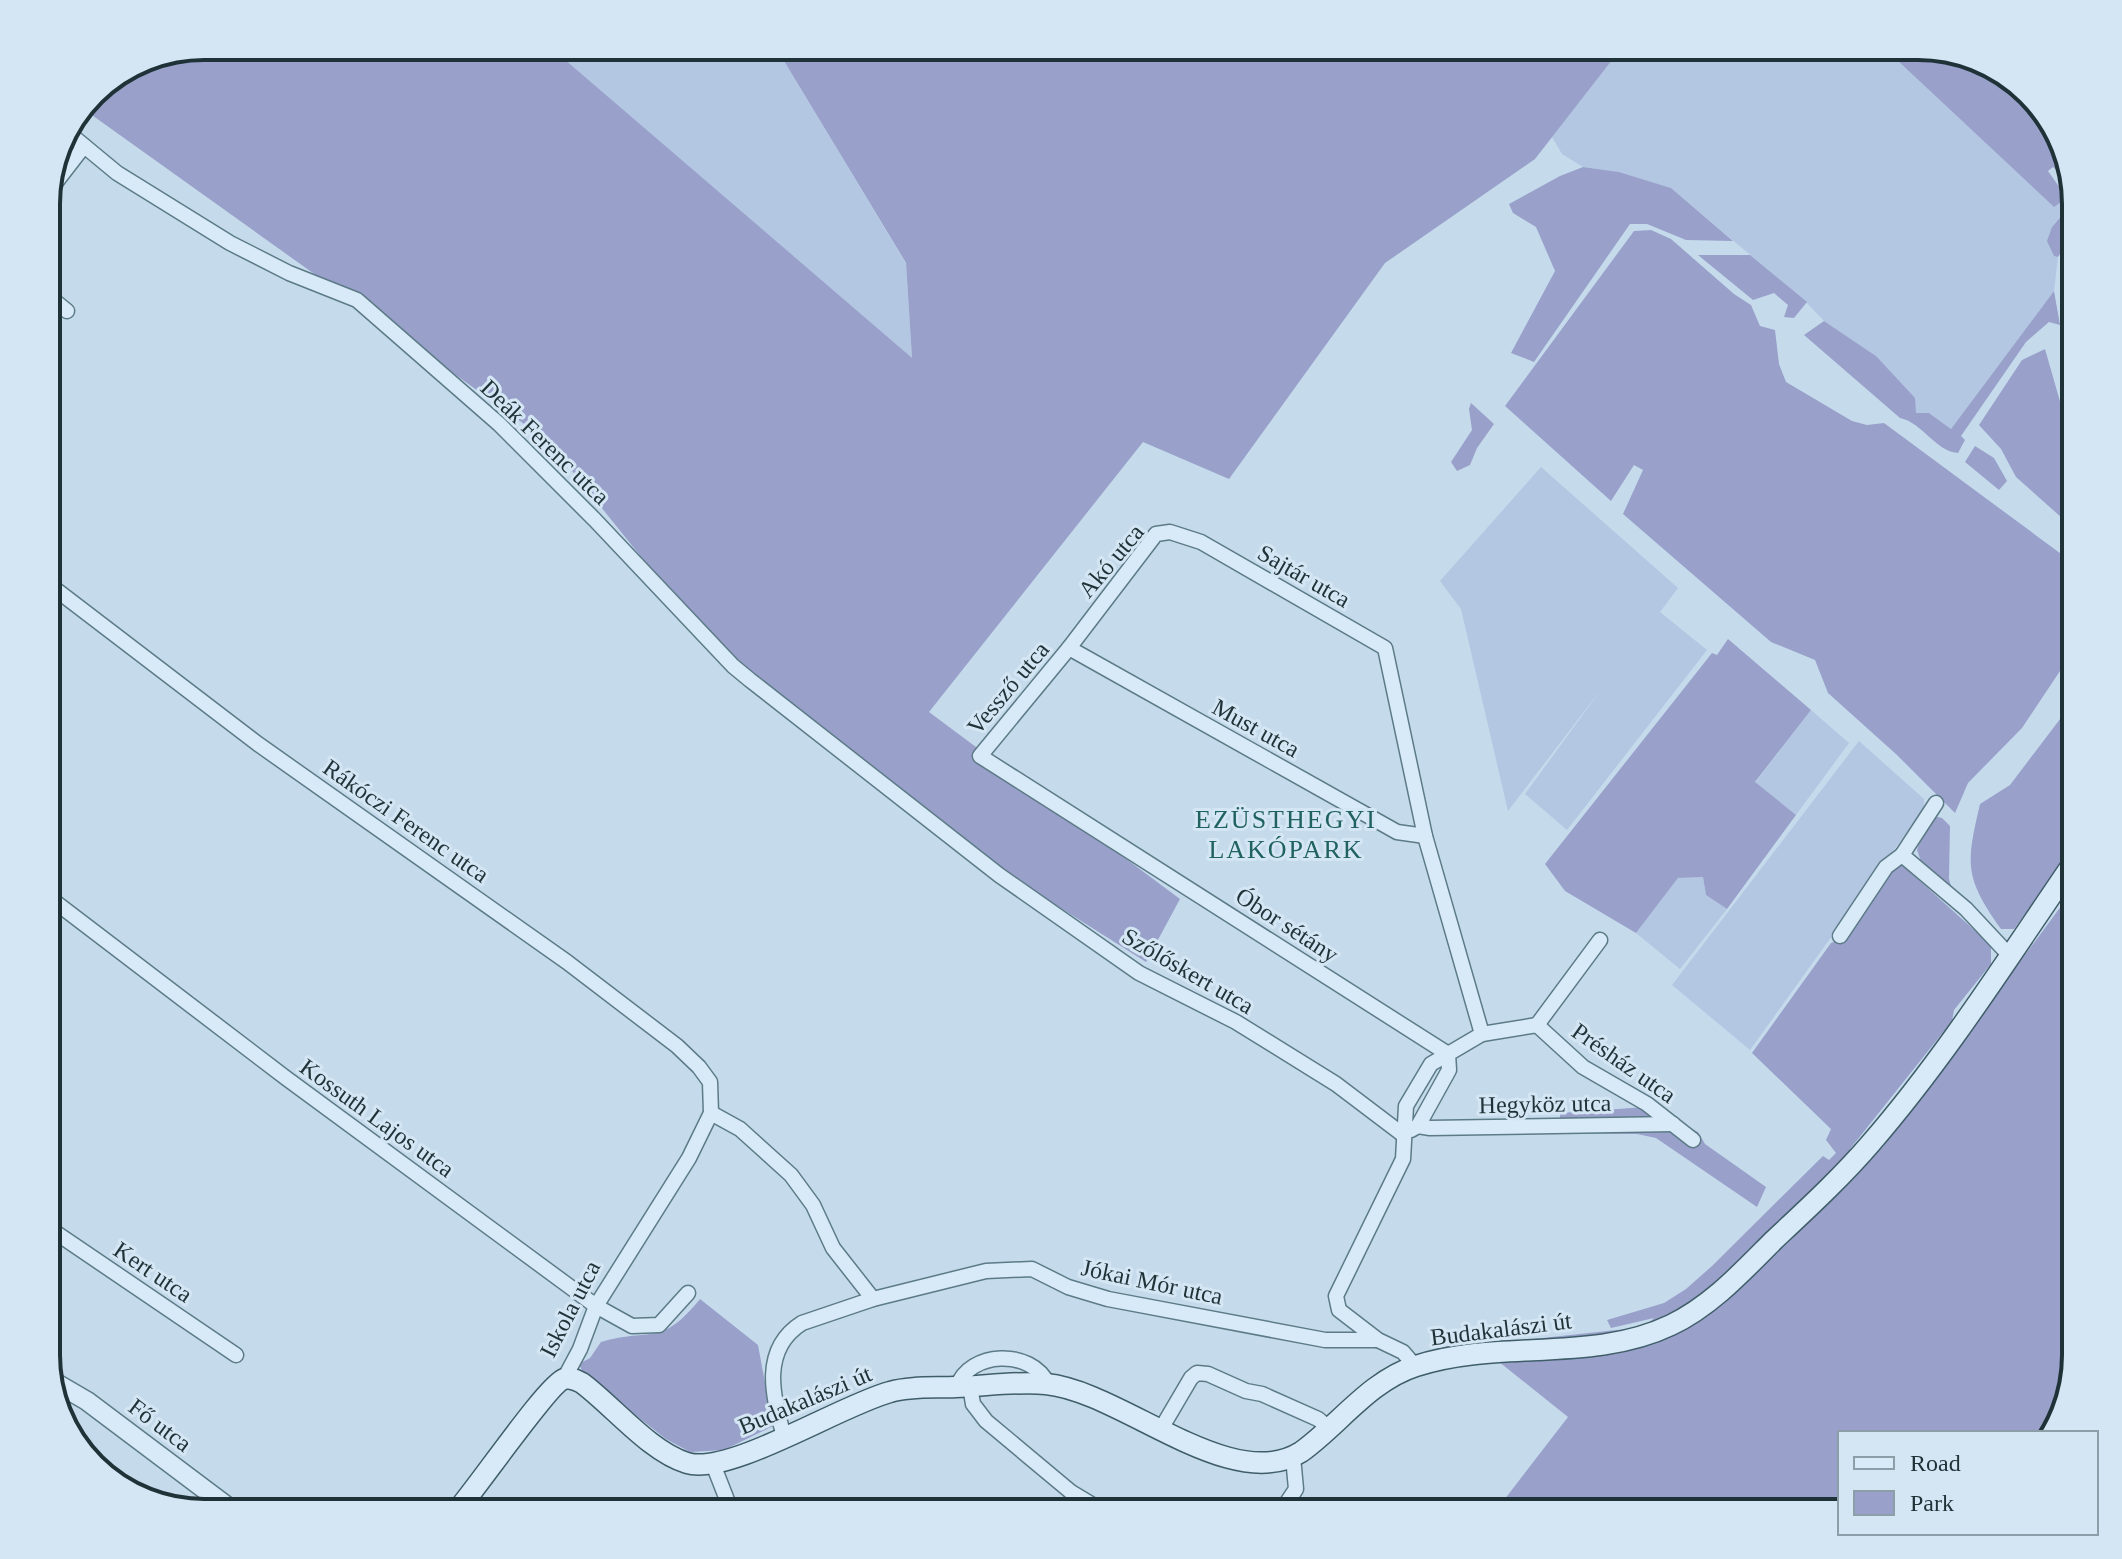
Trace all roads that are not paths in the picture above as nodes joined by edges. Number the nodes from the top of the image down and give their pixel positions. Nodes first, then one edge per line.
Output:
1 (76, 139) edge
2 (84, 146) junction
3 (64, 172) edge
4 (60, 305) edge
5 (67, 311) dead end
6 (1201, 542) joint
7 (60, 593) edge
8 (1069, 648) junction
9 (980, 756) joint
10 (1936, 803) dead end
11 (1425, 836) junction
12 (955, 841) joint
13 (1902, 855) junction
14 (2062, 880) edge
15 (60, 906) edge
16 (1840, 936) dead end
17 (1600, 940) dead end
18 (2010, 956) junction
19 (1537, 1025) junction
20 (1482, 1034) junction
21 (1448, 1054) junction
22 (711, 1113) junction
23 (1673, 1124) junction
24 (1418, 1126) junction
25 (1402, 1134) junction
26 (1693, 1140) dead end
27 (60, 1236) edge
28 (688, 1293) dead end
29 (873, 1299) junction
30 (596, 1306) junction
31 (1378, 1340) junction
32 (236, 1355) dead end
33 (1415, 1366) junction
34 (564, 1379) junction
35 (963, 1387) junction
36 (64, 1388) edge
37 (1161, 1429) junction
38 (1330, 1429) junction
39 (784, 1436) junction
40 (1293, 1457) junction
41 (713, 1464) junction
42 (217, 1499) edge
43 (468, 1499) edge
44 (726, 1499) edge
45 (1083, 1499) edge
46 (1289, 1499) edge

1 - 2 street, Deák Ferenc utca
2 - 3 street
2 - 12 street, Deák Ferenc utca
4 - 5 street
6 - 8 street, Akó utca
6 - 11 street, Sajtár utca
7 - 22 street, Rákóczi Ferenc utca
8 - 9 street, Vessző utca
8 - 11 street, Must utca
9 - 21 street, Óbor sétány
10 - 13 street
11 - 20 street
12 - 25 street, Szőlőskert utca
13 - 16 street
13 - 18 street
14 - 18 main road, Budakalászi út
15 - 30 street, Kossuth Lajos utca
17 - 19 street
18 - 33 main road, Budakalászi út
19 - 20 street, Présház utca
19 - 23 street, Présház utca
20 - 21 street
21 - 24 street
21 - 25 street
22 - 29 street
22 - 30 street, Iskola utca
23 - 24 street, Hegyköz utca
23 - 26 street, Présház utca
24 - 25 street
25 - 31 street
27 - 32 street, Kert utca
28 - 30 street, Kossuth Lajos utca
29 - 31 street, Jókai Mór utca
29 - 39 street, Jókai Mór utca
30 - 34 street, Iskola utca
31 - 33 street
33 - 38 main road, Budakalászi út
34 - 41 main road, Budakalászi út
34 - 43 main road, Iskola utca
35 - 37 main road, Budakalászi út
35 - 39 main road, Budakalászi út
35 - 45 street
36 - 42 street, Fő utca
37 - 38 street
37 - 40 main road, Budakalászi út
38 - 40 main road, Budakalászi út
39 - 41 main road, Budakalászi út
40 - 46 street
41 - 44 street

